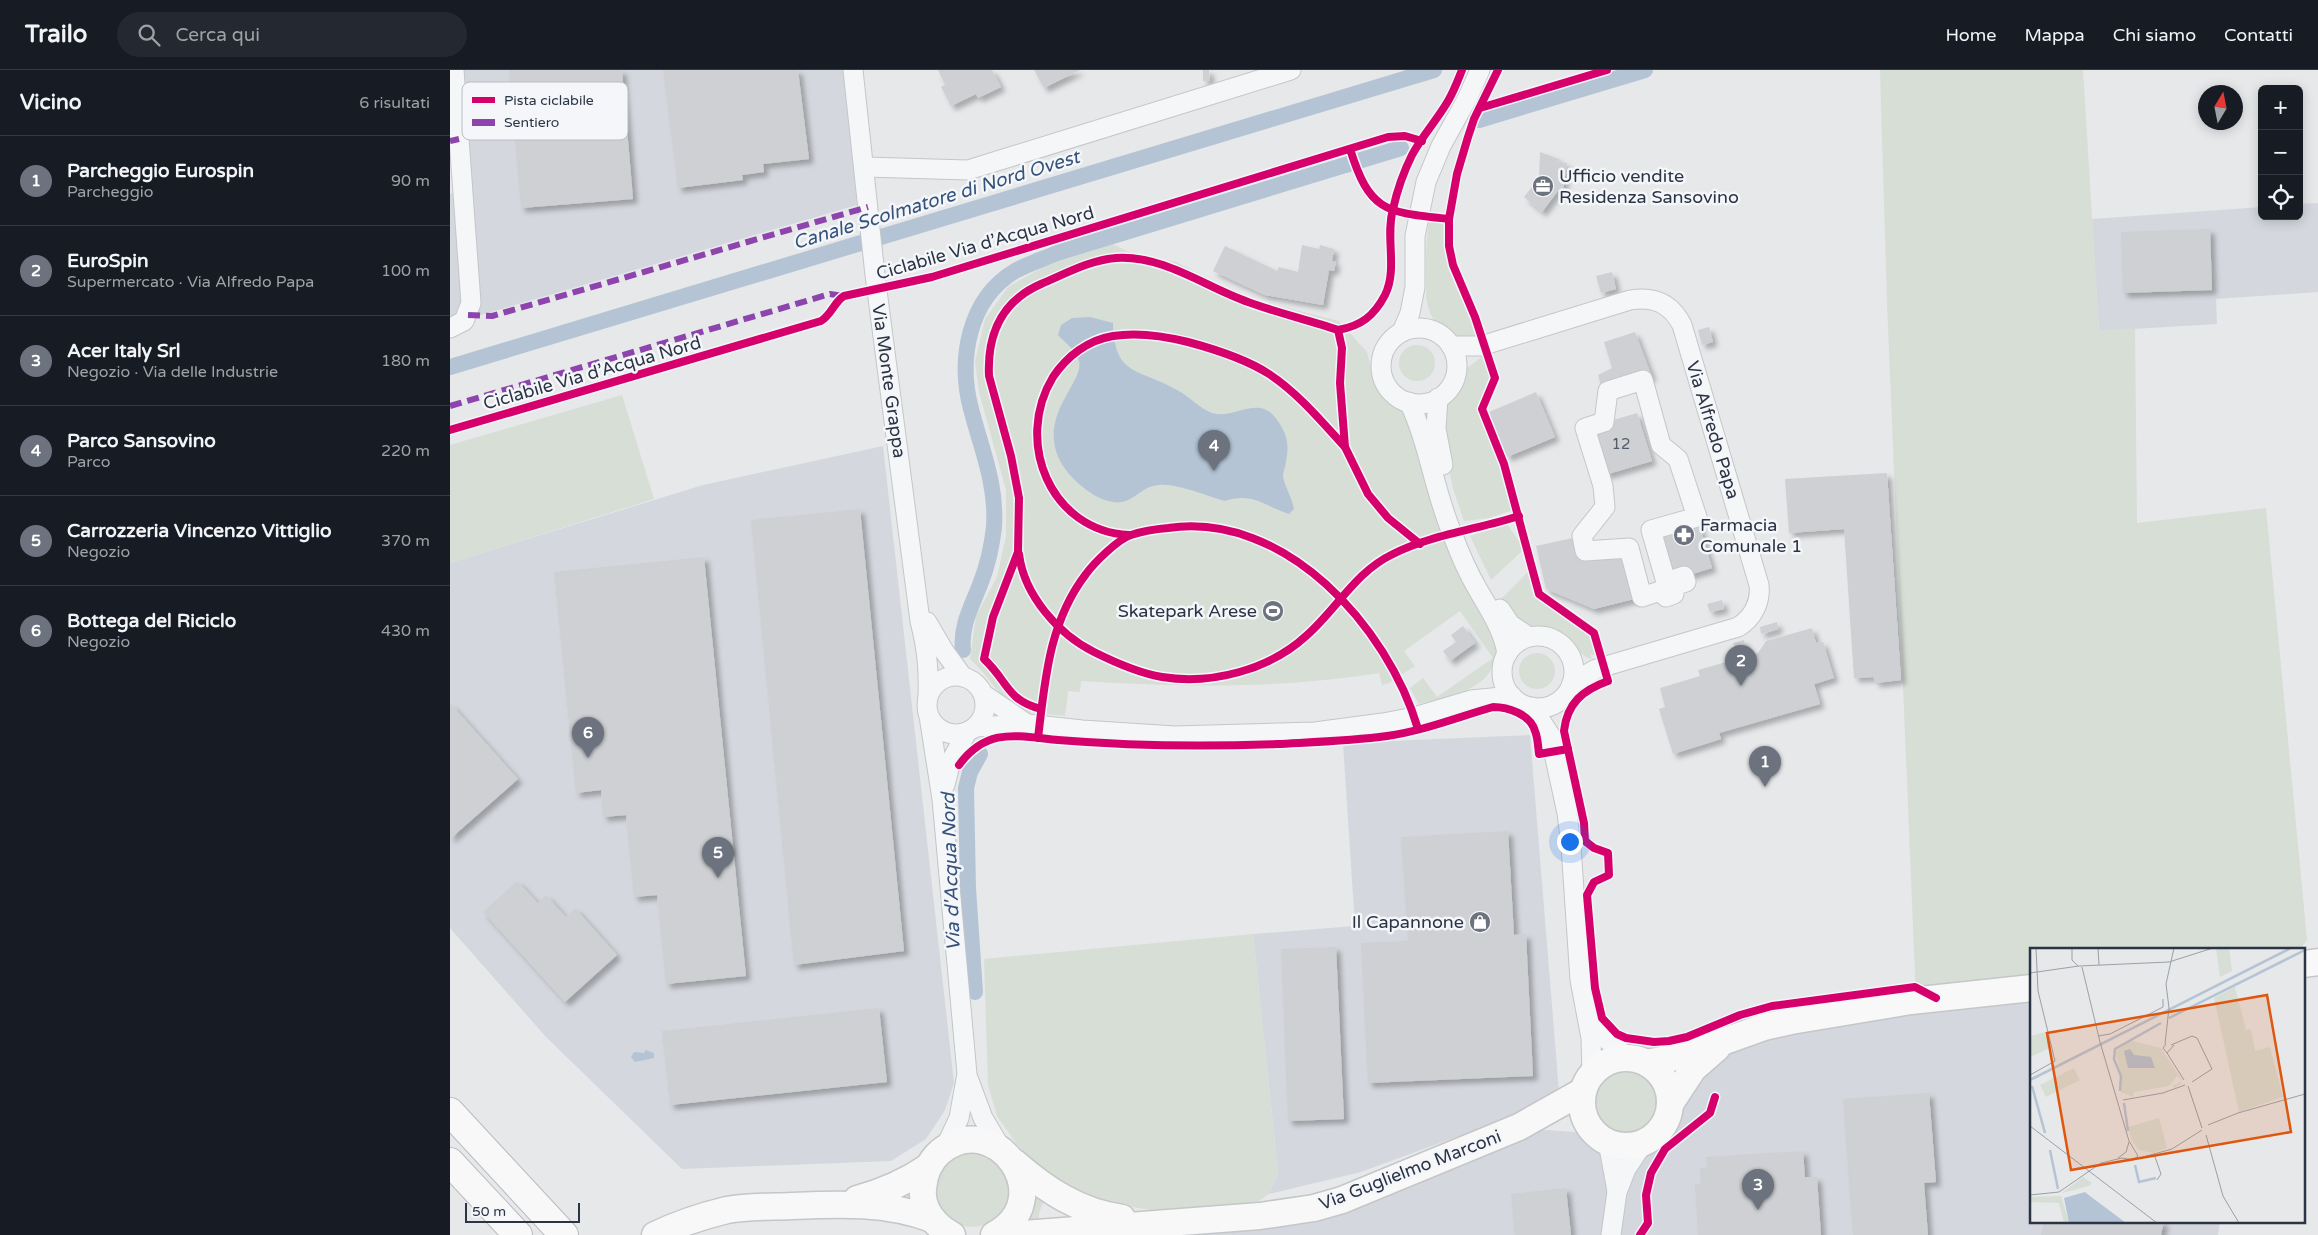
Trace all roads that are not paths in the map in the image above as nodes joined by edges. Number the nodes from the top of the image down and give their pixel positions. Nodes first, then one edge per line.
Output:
1 (454, 70) edge
2 (853, 70) edge
3 (1291, 70) edge
4 (1480, 70) edge
5 (865, 167) junction
6 (1415, 287) junction
7 (450, 328) edge
8 (1432, 330) junction
9 (1402, 332) junction
10 (1451, 346) junction
11 (1481, 346) junction
12 (1457, 366) junction
13 (1438, 398) junction
14 (1409, 402) junction
15 (1605, 507) joint
16 (918, 602) junction
17 (1529, 637) junction
18 (1507, 654) junction
19 (1573, 661) junction
20 (1596, 669) junction
21 (1503, 676) junction
22 (963, 677) junction
23 (1572, 683) junction
24 (983, 694) junction
25 (1512, 696) junction
26 (1471, 700) junction
27 (1558, 702) junction
28 (928, 707) junction
29 (1532, 707) junction
30 (1027, 724) junction
31 (971, 730) junction
32 (1550, 735) junction
33 (942, 799) junction
34 (2030, 988) edge
35 (1586, 1015) junction
36 (1728, 1040) junction
37 (1637, 1060) junction
38 (967, 1074) junction
39 (1588, 1082) junction
40 (1670, 1104) junction
41 (450, 1112) edge
42 (1519, 1127) junction
43 (1599, 1134) junction
44 (1644, 1142) junction
45 (945, 1148) junction
46 (1008, 1156) junction
47 (450, 1162) edge
48 (928, 1167) junction
49 (1617, 1192) junction
50 (837, 1204) junction
51 (932, 1219) junction
52 (1197, 1228) edge
53 (1156, 1229) edge
54 (518, 1235) edge
55 (564, 1235) edge
56 (655, 1235) edge
57 (952, 1235) edge
58 (994, 1235) edge
59 (1011, 1235) edge
60 (1611, 1235) edge

1 - 7 street
2 - 5 street, Via Monte Grappa
3 - 5 street
4 - 6 street
5 - 16 street, Via Monte Grappa
6 - 8 street
6 - 9 street
8 - 9 street
8 - 10 street
9 - 14 street
10 - 11 street, Via Alfredo Papa
10 - 12 street
11 - 12 street, Via Alfredo Papa
11 - 20 street, Via Alfredo Papa
12 - 13 street
13 - 14 street
13 - 17 street
14 - 18 street
15 - 15 street
16 - 22 street, Via Monte Grappa
16 - 28 street, Via Monte Grappa
17 - 18 street
17 - 19 street
18 - 21 street
19 - 20 street
19 - 23 street
20 - 23 street, Via Alfredo Papa
21 - 25 street
21 - 26 street
22 - 24 street
22 - 28 street
23 - 27 street
24 - 30 street
24 - 31 street
25 - 26 street
25 - 29 street
26 - 30 street
27 - 29 street
27 - 32 street
28 - 31 street
28 - 33 street, Via Monte Grappa
29 - 32 street
30 - 31 street
31 - 33 street, Via Monte Grappa
32 - 35 street
33 - 38 street, Via Monte Grappa
34 - 36 street
35 - 37 street
35 - 39 street
36 - 37 street
36 - 40 street
37 - 39 street
37 - 40 street
38 - 45 street, Via Monte Grappa
38 - 46 street, Via Monte Grappa
39 - 42 street, Via Guglielmo Marconi
39 - 43 street
40 - 44 street
41 - 55 highway
42 - 43 street, Via Guglielmo Marconi
42 - 52 street, Via Guglielmo Marconi
43 - 44 street
43 - 49 street
44 - 49 street
45 - 46 street, Via Guglielmo Marconi
45 - 48 street
46 - 53 street, Via Guglielmo Marconi
46 - 58 street
47 - 54 highway
48 - 50 street
48 - 51 street
49 - 60 street
50 - 51 street
50 - 56 street
51 - 57 street
52 - 53 street, Via Guglielmo Marconi
53 - 59 street, Via Guglielmo Marconi

